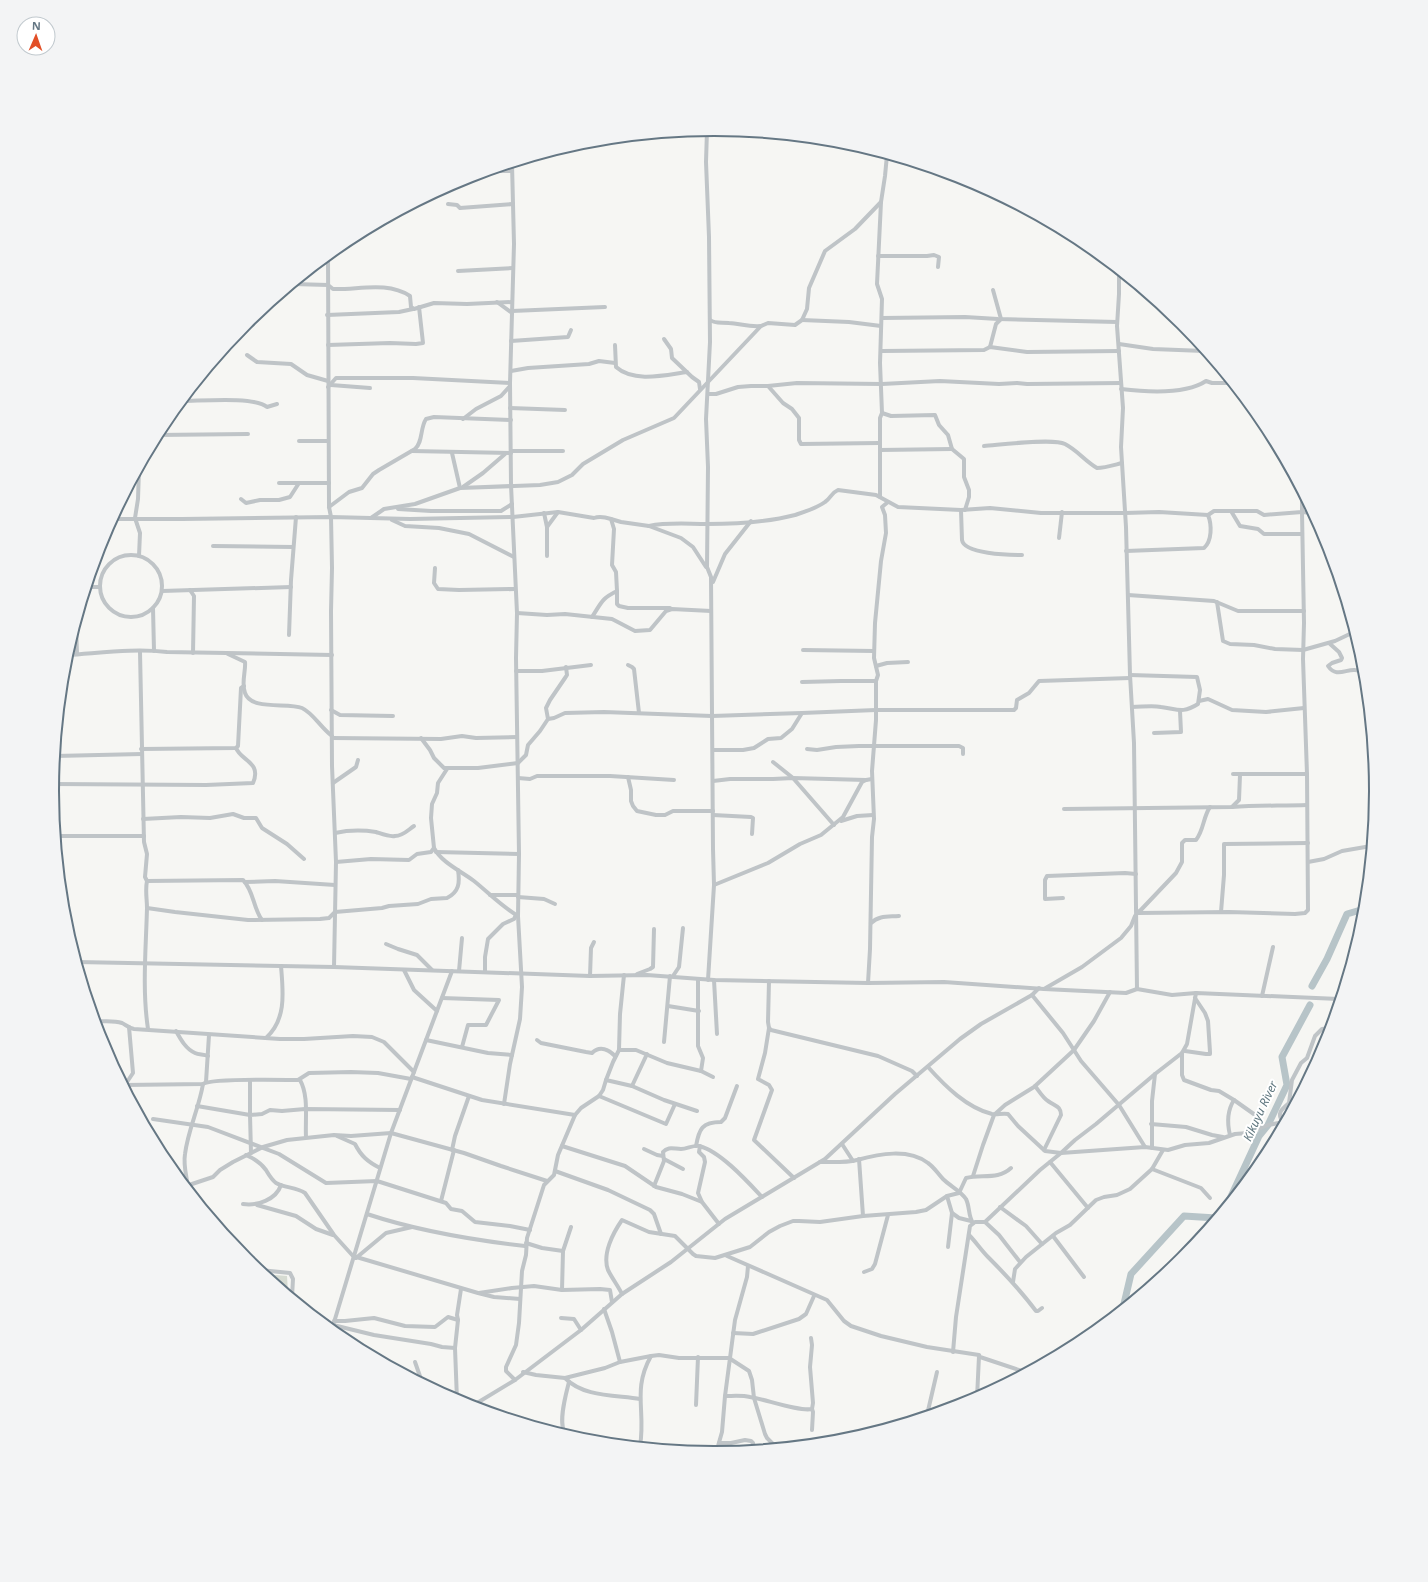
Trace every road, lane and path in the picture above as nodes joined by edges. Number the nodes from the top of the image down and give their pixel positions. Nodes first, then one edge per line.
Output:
1 (707, 136) edge
2 (887, 159) edge
3 (503, 171) edge
4 (512, 171) joint
5 (881, 202) junction
6 (448, 204) dead end
7 (513, 204) junction
8 (878, 256) junction
9 (328, 262) edge
10 (938, 267) dead end
11 (513, 268) junction
12 (458, 271) dead end
13 (1119, 276) edge
14 (300, 284) edge
15 (328, 284) junction
16 (993, 290) dead end
17 (496, 301) junction
18 (512, 302) junction
19 (420, 307) junction
20 (605, 307) dead end
21 (412, 309) junction
22 (512, 312) junction
23 (328, 315) junction
24 (882, 318) junction
25 (1001, 319) junction
26 (710, 320) junction
27 (802, 320) junction
28 (1117, 322) junction
29 (761, 326) junction
30 (882, 326) junction
31 (572, 330) dead end
32 (664, 339) dead end
33 (511, 341) junction
34 (328, 344) junction
35 (1119, 344) junction
36 (615, 345) dead end
37 (990, 347) junction
38 (882, 351) junction
39 (1119, 351) junction
40 (1198, 351) edge
41 (246, 355) dead end
42 (615, 363) junction
43 (511, 371) junction
44 (687, 372) junction
45 (708, 381) junction
46 (1121, 383) junction
47 (329, 384) junction
48 (882, 384) junction
49 (1227, 384) edge
50 (510, 385) junction
51 (768, 386) junction
52 (370, 388) dead end
53 (1121, 389) junction
54 (700, 390) junction
55 (708, 394) junction
56 (188, 401) edge
57 (277, 404) dead end
58 (510, 408) junction
59 (564, 410) dead end
60 (882, 413) junction
61 (463, 419) junction
62 (510, 420) junction
63 (248, 434) dead end
64 (164, 435) edge
65 (299, 441) dead end
66 (328, 441) junction
67 (879, 443) junction
68 (984, 446) dead end
69 (952, 449) junction
70 (880, 450) junction
71 (563, 451) dead end
72 (411, 452) junction
73 (511, 452) junction
74 (452, 453) junction
75 (505, 454) junction
76 (1122, 463) junction
77 (139, 479) edge
78 (279, 483) dead end
79 (299, 483) junction
80 (329, 483) junction
81 (511, 485) junction
82 (462, 488) junction
83 (880, 497) junction
84 (240, 499) dead end
85 (888, 502) junction
86 (1302, 503) edge
87 (512, 504) junction
88 (329, 507) junction
89 (390, 508) junction
90 (963, 510) junction
91 (1231, 511) junction
92 (558, 512) junction
93 (1062, 512) junction
94 (1302, 512) junction
95 (1306, 512) edge
96 (544, 513) junction
97 (1125, 513) junction
98 (1208, 515) junction
99 (296, 517) junction
100 (331, 517) junction
101 (513, 517) junction
102 (135, 518) junction
103 (371, 518) junction
104 (119, 519) edge
105 (391, 519) junction
106 (611, 519) junction
107 (751, 521) junction
108 (707, 524) junction
109 (649, 526) junction
110 (547, 527) junction
111 (1302, 534) junction
112 (1059, 538) dead end
113 (213, 546) dead end
114 (293, 547) junction
115 (1126, 551) junction
116 (1022, 555) dead end
117 (139, 556) junction
118 (547, 556) dead end
119 (514, 557) junction
120 (707, 567) junction
121 (435, 568) dead end
122 (711, 586) junction
123 (92, 587) edge
124 (100, 587) junction
125 (291, 587) junction
126 (515, 589) junction
127 (190, 590) junction
128 (197, 590) junction
129 (162, 591) junction
130 (617, 591) junction
131 (1128, 594) junction
132 (194, 596) junction
133 (1218, 602) junction
134 (153, 608) junction
135 (672, 608) junction
136 (711, 611) junction
137 (1304, 611) junction
138 (517, 614) junction
139 (592, 617) junction
140 (1350, 634) edge
141 (289, 635) dead end
142 (77, 642) edge
143 (1329, 643) junction
144 (803, 650) dead end
145 (1304, 650) junction
146 (154, 651) junction
147 (874, 651) junction
148 (140, 652) junction
149 (193, 653) junction
150 (226, 653) junction
151 (74, 654) edge
152 (77, 654) junction
153 (332, 654) junction
154 (908, 662) dead end
155 (591, 665) dead end
156 (628, 665) dead end
157 (876, 666) junction
158 (566, 667) junction
159 (1357, 670) edge
160 (516, 671) junction
161 (1130, 676) junction
162 (876, 681) junction
163 (802, 682) dead end
164 (244, 686) junction
165 (1199, 701) junction
166 (1132, 707) junction
167 (1304, 708) junction
168 (331, 710) junction
169 (876, 710) junction
170 (1180, 711) junction
171 (639, 713) junction
172 (802, 713) junction
173 (393, 716) dead end
174 (712, 716) junction
175 (548, 719) junction
176 (1154, 733) dead end
177 (332, 737) junction
178 (518, 737) junction
179 (421, 738) junction
180 (874, 746) junction
181 (236, 748) junction
182 (142, 749) junction
183 (807, 749) dead end
184 (713, 750) junction
185 (142, 754) junction
186 (963, 754) dead end
187 (60, 756) edge
188 (358, 760) dead end
189 (773, 762) dead end
190 (518, 763) junction
191 (447, 769) junction
192 (1233, 774) dead end
193 (1240, 774) junction
194 (1307, 774) junction
195 (628, 777) junction
196 (518, 778) junction
197 (793, 778) junction
198 (872, 779) junction
199 (674, 780) dead end
200 (866, 780) junction
201 (713, 781) junction
202 (333, 783) junction
203 (59, 784) edge
204 (142, 785) junction
205 (1307, 805) junction
206 (1210, 807) junction
207 (1232, 807) junction
208 (1134, 808) junction
209 (1064, 809) dead end
210 (713, 813) junction
211 (873, 815) junction
212 (143, 819) junction
213 (836, 824) junction
214 (414, 826) dead end
215 (335, 833) junction
216 (752, 834) dead end
217 (60, 836) edge
218 (144, 836) junction
219 (1308, 843) junction
220 (1366, 847) edge
221 (435, 850) junction
222 (519, 854) junction
223 (304, 859) dead end
224 (336, 862) junction
225 (1308, 862) junction
226 (458, 870) junction
227 (1136, 874) junction
228 (147, 881) junction
229 (245, 882) junction
230 (335, 885) junction
231 (714, 885) junction
232 (490, 895) junction
233 (518, 896) junction
234 (1063, 898) dead end
235 (555, 904) dead end
236 (147, 908) junction
237 (335, 912) junction
238 (1136, 912) junction
239 (1221, 912) junction
240 (517, 915) junction
241 (899, 916) dead end
242 (262, 920) junction
243 (871, 923) junction
244 (683, 928) dead end
245 (654, 929) dead end
246 (462, 938) dead end
247 (594, 942) dead end
248 (386, 944) dead end
249 (1273, 947) dead end
250 (81, 962) edge
251 (146, 964) junction
252 (281, 966) junction
253 (334, 967) junction
254 (404, 970) junction
255 (432, 970) junction
256 (452, 971) junction
257 (459, 971) junction
258 (485, 972) junction
259 (522, 973) junction
260 (624, 975) junction
261 (590, 976) junction
262 (631, 976) junction
263 (671, 976) junction
264 (698, 979) junction
265 (708, 980) junction
266 (714, 980) junction
267 (770, 981) junction
268 (868, 983) junction
269 (1041, 989) junction
270 (1137, 989) junction
271 (1110, 992) junction
272 (1032, 995) junction
273 (1195, 996) junction
274 (1262, 996) junction
275 (442, 998) junction
276 (1335, 999) edge
277 (668, 1006) junction
278 (699, 1010) junction
279 (437, 1011) junction
280 (101, 1021) edge
281 (129, 1028) junction
282 (769, 1028) junction
283 (148, 1029) junction
284 (1324, 1029) edge
285 (176, 1031) junction
286 (717, 1034) dead end
287 (209, 1035) junction
288 (266, 1038) junction
289 (426, 1040) junction
290 (537, 1040) dead end
291 (664, 1042) dead end
292 (462, 1047) junction
293 (619, 1050) junction
294 (1074, 1050) junction
295 (1184, 1052) junction
296 (647, 1054) junction
297 (512, 1055) junction
298 (208, 1056) junction
299 (616, 1056) junction
300 (928, 1067) junction
301 (701, 1071) junction
302 (414, 1072) junction
303 (1155, 1074) junction
304 (917, 1076) junction
305 (713, 1077) dead end
306 (412, 1078) junction
307 (250, 1080) junction
308 (300, 1080) junction
309 (606, 1080) junction
310 (127, 1082) edge
311 (205, 1083) junction
312 (129, 1085) edge
313 (632, 1086) junction
314 (737, 1086) dead end
315 (1035, 1086) junction
316 (470, 1096) junction
317 (599, 1096) junction
318 (1234, 1100) junction
319 (504, 1104) junction
320 (675, 1104) junction
321 (1119, 1105) junction
322 (197, 1106) junction
323 (305, 1109) junction
324 (400, 1110) junction
325 (697, 1111) dead end
326 (250, 1115) junction
327 (994, 1115) junction
328 (574, 1116) junction
329 (154, 1119) dead end
330 (1281, 1119) edge
331 (1278, 1123) edge
332 (192, 1124) junction
333 (1151, 1124) junction
334 (1260, 1128) junction
335 (391, 1133) junction
336 (334, 1135) junction
337 (1230, 1135) junction
338 (306, 1137) junction
339 (1224, 1137) junction
340 (251, 1142) junction
341 (272, 1144) junction
342 (842, 1144) junction
343 (562, 1146) junction
344 (698, 1146) junction
345 (263, 1147) junction
346 (1145, 1147) junction
347 (1152, 1148) junction
348 (644, 1149) dead end
349 (453, 1150) junction
350 (1163, 1150) junction
351 (1045, 1151) junction
352 (253, 1152) junction
353 (1061, 1153) junction
354 (279, 1154) junction
355 (246, 1155) junction
356 (664, 1157) junction
357 (859, 1159) junction
358 (853, 1161) junction
359 (1051, 1161) junction
360 (259, 1162) junction
361 (820, 1162) junction
362 (380, 1168) junction
363 (1011, 1168) dead end
364 (683, 1169) dead end
365 (1152, 1169) junction
366 (555, 1172) junction
367 (973, 1176) junction
368 (794, 1178) junction
369 (186, 1179) edge
370 (377, 1181) junction
371 (547, 1181) junction
372 (190, 1185) edge
373 (281, 1186) junction
374 (654, 1186) junction
375 (959, 1193) junction
376 (947, 1196) junction
377 (762, 1197) junction
378 (1210, 1198) dead end
379 (441, 1201) junction
380 (702, 1202) junction
381 (243, 1204) dead end
382 (257, 1205) junction
383 (1000, 1207) junction
384 (1088, 1208) junction
385 (952, 1213) junction
386 (367, 1214) junction
387 (888, 1215) junction
388 (863, 1216) junction
389 (972, 1222) junction
390 (985, 1222) junction
391 (719, 1224) junction
392 (414, 1227) junction
393 (571, 1227) dead end
394 (530, 1230) junction
395 (660, 1234) junction
396 (334, 1235) junction
397 (968, 1235) junction
398 (1052, 1236) junction
399 (525, 1244) junction
400 (1042, 1244) junction
401 (948, 1247) dead end
402 (687, 1249) junction
403 (562, 1251) junction
404 (727, 1256) junction
405 (355, 1257) junction
406 (1020, 1262) junction
407 (748, 1266) junction
408 (269, 1271) edge
409 (864, 1272) dead end
410 (1084, 1277) dead end
411 (1013, 1282) junction
412 (521, 1287) junction
413 (461, 1289) junction
414 (562, 1290) junction
415 (292, 1292) edge
416 (477, 1293) junction
417 (622, 1294) junction
418 (814, 1296) junction
419 (520, 1299) junction
420 (612, 1302) junction
421 (1042, 1308) dead end
422 (604, 1309) junction
423 (561, 1318) dead end
424 (458, 1320) junction
425 (334, 1324) edge
426 (335, 1325) edge
427 (337, 1327) edge
428 (582, 1330) junction
429 (733, 1333) junction
430 (811, 1338) dead end
431 (455, 1348) junction
432 (954, 1352) junction
433 (979, 1355) junction
434 (651, 1356) junction
435 (698, 1357) junction
436 (729, 1358) junction
437 (415, 1362) dead end
438 (620, 1362) junction
439 (1019, 1370) edge
440 (523, 1372) junction
441 (937, 1372) dead end
442 (420, 1376) edge
443 (565, 1378) junction
444 (514, 1380) junction
445 (569, 1382) junction
446 (977, 1390) edge
447 (457, 1393) edge
448 (724, 1396) junction
449 (640, 1398) junction
450 (754, 1398) junction
451 (479, 1402) edge
452 (696, 1405) dead end
453 (812, 1408) junction
454 (928, 1410) edge
455 (563, 1428) edge
456 (812, 1430) dead end
457 (641, 1441) edge
458 (719, 1443) junction
459 (772, 1443) edge
460 (753, 1445) edge
461 (718, 1446) edge

1 - 26 street
2 - 5 street
3 - 4 street
4 - 7 street
5 - 8 street
5 - 27 street
6 - 7 street
7 - 11 street
8 - 10 street
8 - 24 street
9 - 15 street
11 - 12 street
11 - 18 street
13 - 28 street
14 - 15 street
15 - 21 street
15 - 23 street
16 - 25 street
17 - 18 street
17 - 19 street
17 - 22 street
18 - 22 street
19 - 21 street
19 - 34 street
20 - 22 street
21 - 23 street
22 - 33 street
23 - 34 street
24 - 25 street
24 - 30 street
25 - 28 street
25 - 37 street
26 - 29 street
26 - 45 street
27 - 29 street
27 - 30 street
28 - 35 street
29 - 45 street
30 - 38 street
31 - 33 street
32 - 44 street
33 - 43 street
34 - 47 street
35 - 39 street
35 - 40 street
36 - 42 street
37 - 38 street
37 - 39 street
38 - 48 street
39 - 46 street
41 - 47 street
42 - 43 street
42 - 44 street
43 - 50 street
44 - 54 street
45 - 54 street
45 - 55 street
46 - 48 street
46 - 53 street
47 - 50 street
47 - 52 street
47 - 66 street
48 - 51 street
48 - 60 street
49 - 53 street
50 - 58 street
50 - 61 street
51 - 55 street
51 - 67 street
53 - 76 street
54 - 81 street
55 - 108 street
56 - 57 street
58 - 59 street
58 - 62 street
60 - 67 street
60 - 69 street
61 - 62 street
61 - 72 street
62 - 73 street
63 - 64 street
65 - 66 street
66 - 80 street
67 - 70 street
68 - 76 street
69 - 70 street
69 - 90 street
70 - 83 street
71 - 73 street
72 - 74 street
72 - 88 street
73 - 75 street
73 - 81 street
74 - 75 street
74 - 82 street
75 - 82 street
76 - 97 street
77 - 102 street
78 - 79 street
79 - 80 street
79 - 84 street
80 - 88 street
81 - 82 street
81 - 87 street
82 - 89 street
83 - 85 street
83 - 107 street
85 - 90 street
85 - 147 street
86 - 94 street
87 - 89 street
87 - 101 street
88 - 100 street
89 - 103 street
90 - 93 street
90 - 116 street
91 - 94 street
91 - 98 street
91 - 111 street
92 - 96 street
92 - 106 street
92 - 110 street
93 - 97 street
93 - 112 street
94 - 95 street
94 - 111 street
96 - 101 street
96 - 110 street
97 - 98 street
97 - 115 street
98 - 115 street
99 - 100 street
99 - 102 street
99 - 114 street
100 - 103 street
100 - 153 street
101 - 105 street
101 - 119 street
102 - 104 street
102 - 117 street
103 - 105 street
105 - 119 street
106 - 109 street
106 - 130 street
107 - 108 street
107 - 122 street
108 - 109 street
108 - 120 street
109 - 120 street
110 - 118 street
111 - 137 street
113 - 114 street
114 - 125 street
115 - 131 street
117 - 124 street
117 - 129 street
119 - 126 street
120 - 122 street
121 - 126 street
122 - 136 street
123 - 124 street
124 - 134 street
125 - 128 street
125 - 141 street
126 - 138 street
127 - 128 street
127 - 129 street
127 - 132 street
128 - 132 street
129 - 134 street
130 - 135 street
130 - 139 street
131 - 133 street
131 - 161 street
132 - 149 street
133 - 137 street
133 - 145 street
134 - 146 street
135 - 136 street
135 - 139 street
136 - 174 street
137 - 145 street
138 - 139 street
138 - 160 street
140 - 143 street
142 - 152 street
143 - 145 street
143 - 159 street
144 - 147 street
145 - 167 street
146 - 148 street
146 - 149 street
147 - 157 street
148 - 152 street
148 - 182 street
149 - 150 street
150 - 153 street
150 - 164 street
151 - 152 street
153 - 168 street
154 - 157 street
155 - 158 street
156 - 171 street
157 - 162 street
158 - 160 street
158 - 175 street
160 - 178 street
161 - 165 street
161 - 166 street
161 - 169 street
162 - 163 street
162 - 169 street
164 - 177 street
164 - 181 street
165 - 167 street
165 - 170 street
166 - 170 street
166 - 208 street
167 - 194 street
168 - 173 street
168 - 177 street
169 - 172 street
169 - 180 street
170 - 176 street
171 - 174 street
171 - 175 street
172 - 174 street
172 - 184 street
174 - 184 street
175 - 190 street
177 - 179 street
177 - 202 street
178 - 179 street
178 - 190 street
179 - 191 street
180 - 183 street
180 - 186 street
180 - 198 street
181 - 182 street
181 - 204 street
182 - 185 street
184 - 201 street
185 - 187 street
185 - 204 street
188 - 202 street
189 - 197 street
190 - 191 street
190 - 196 street
191 - 221 street
192 - 193 street
193 - 194 street
193 - 207 street
194 - 205 street
195 - 196 street
195 - 199 street
195 - 210 street
196 - 222 street
197 - 200 street
197 - 201 street
197 - 213 street
198 - 200 street
198 - 211 street
200 - 213 street
201 - 210 street
202 - 215 street
203 - 204 street
204 - 212 street
205 - 207 street
205 - 219 street
206 - 207 street
206 - 208 street
206 - 238 street
208 - 209 street
208 - 227 street
210 - 216 street
210 - 231 street
211 - 213 street
211 - 243 street
212 - 218 street
212 - 223 street
213 - 231 street
214 - 215 street
215 - 224 street
217 - 218 street
218 - 228 street
219 - 225 street
219 - 239 street
220 - 225 street
221 - 222 street
221 - 224 street
221 - 226 street
222 - 233 street
224 - 230 street
225 - 239 street
226 - 232 street
226 - 237 street
227 - 234 street
227 - 238 street
228 - 229 street
228 - 236 street
229 - 230 street
229 - 242 street
230 - 237 street
231 - 265 street
232 - 233 street
232 - 240 street
233 - 235 street
233 - 240 street
236 - 242 street
236 - 251 street
237 - 242 street
237 - 253 street
238 - 239 street
238 - 269 street
238 - 270 street
240 - 258 street
240 - 259 street
241 - 243 street
243 - 268 street
244 - 263 street
245 - 262 street
246 - 257 street
247 - 261 street
248 - 255 street
249 - 274 street
250 - 251 street
251 - 252 street
251 - 283 street
252 - 253 street
252 - 288 street
253 - 254 street
254 - 255 street
254 - 279 street
255 - 256 street
256 - 257 street
256 - 275 street
257 - 258 street
258 - 259 street
259 - 261 street
259 - 297 street
260 - 261 street
260 - 262 street
260 - 293 street
262 - 263 street
263 - 264 street
263 - 277 street
264 - 265 street
264 - 278 street
265 - 266 street
266 - 267 street
266 - 286 street
267 - 268 street
267 - 282 street
268 - 269 street
269 - 271 street
269 - 272 street
270 - 271 street
270 - 273 street
271 - 294 street
272 - 294 street
272 - 300 street
273 - 274 street
273 - 295 street
273 - 295 street
274 - 276 street
275 - 279 street
275 - 292 street
277 - 278 street
277 - 291 street
278 - 301 street
279 - 289 street
280 - 281 street
281 - 283 street
281 - 310 street
282 - 304 street
282 - 368 street
283 - 285 street
284 - 330 street
285 - 287 street
285 - 298 street
287 - 288 street
287 - 298 street
288 - 302 street
289 - 292 street
289 - 302 street
290 - 299 street
292 - 297 street
293 - 296 street
293 - 299 street
294 - 315 street
294 - 321 street
295 - 303 street
295 - 318 street
296 - 301 street
296 - 313 street
297 - 319 street
298 - 311 street
299 - 309 street
300 - 304 street
300 - 327 street
301 - 305 street
302 - 306 street
303 - 321 street
303 - 333 street
304 - 342 street
306 - 308 street
306 - 316 street
306 - 324 street
307 - 308 street
307 - 311 street
307 - 326 street
308 - 323 street
309 - 313 street
309 - 317 street
311 - 312 street
311 - 322 street
313 - 320 street
314 - 344 street
315 - 327 street
315 - 351 street
316 - 319 street
316 - 349 street
317 - 320 street
317 - 328 street
318 - 334 street
318 - 337 street
319 - 328 street
320 - 325 street
321 - 346 street
321 - 353 street
322 - 326 street
322 - 332 street
323 - 324 street
323 - 326 street
323 - 338 street
324 - 335 street
326 - 340 street
327 - 351 street
327 - 367 street
328 - 343 street
329 - 332 street
331 - 334 street
332 - 340 street
332 - 369 street
333 - 339 street
333 - 347 street
334 - 337 street
335 - 336 street
335 - 349 street
335 - 362 street
336 - 338 street
336 - 362 street
337 - 339 street
338 - 341 street
339 - 350 street
340 - 345 street
340 - 352 street
341 - 345 street
341 - 354 street
342 - 358 street
342 - 361 street
343 - 366 street
343 - 374 street
344 - 356 street
344 - 377 street
344 - 380 street
345 - 352 street
345 - 354 street
346 - 347 street
346 - 353 street
347 - 350 street
348 - 356 street
349 - 371 street
349 - 379 street
350 - 365 street
351 - 353 street
351 - 359 street
352 - 355 street
352 - 360 street
353 - 359 street
354 - 370 street
355 - 360 street
355 - 372 street
356 - 364 street
356 - 374 street
357 - 358 street
357 - 375 street
357 - 388 street
358 - 361 street
359 - 383 street
359 - 384 street
360 - 373 street
361 - 368 street
362 - 370 street
363 - 367 street
365 - 378 street
365 - 384 street
366 - 371 street
366 - 395 street
367 - 375 street
368 - 377 street
370 - 379 street
370 - 386 street
371 - 394 street
373 - 382 street
373 - 396 street
374 - 380 street
375 - 376 street
375 - 389 street
376 - 385 street
376 - 387 street
377 - 391 street
379 - 394 street
380 - 391 street
381 - 382 street
382 - 396 street
383 - 390 street
383 - 400 street
384 - 398 street
385 - 389 street
385 - 401 street
386 - 392 street
386 - 405 street
387 - 388 street
387 - 409 street
388 - 404 street
389 - 390 street
389 - 397 street
390 - 406 street
391 - 402 street
392 - 399 street
392 - 405 street
393 - 403 street
394 - 399 street
395 - 402 street
395 - 417 street
396 - 405 street
397 - 411 street
397 - 432 street
398 - 400 street
398 - 410 street
399 - 403 street
399 - 412 street
400 - 406 street
402 - 404 street
402 - 417 street
403 - 414 street
404 - 407 street
405 - 413 street
405 - 425 street
406 - 411 street
407 - 418 street
407 - 429 street
408 - 415 street
411 - 421 street
412 - 414 street
412 - 416 street
412 - 419 street
413 - 416 street
413 - 424 street
414 - 420 street
416 - 419 street
417 - 420 street
418 - 429 street
418 - 432 street
419 - 444 street
420 - 422 street
422 - 428 street
422 - 438 street
423 - 428 street
424 - 426 street
424 - 431 street
427 - 431 street
428 - 440 street
429 - 436 street
430 - 453 street
431 - 447 street
432 - 433 street
433 - 439 street
433 - 446 street
434 - 435 street
434 - 438 street
434 - 449 street
435 - 436 street
435 - 452 street
436 - 448 street
436 - 450 street
437 - 442 street
438 - 443 street
440 - 443 street
440 - 444 street
441 - 454 street
443 - 445 street
444 - 451 street
445 - 449 street
445 - 455 street
448 - 450 street
448 - 458 street
449 - 457 street
450 - 453 street
450 - 459 street
453 - 456 street
458 - 460 street
458 - 461 street

